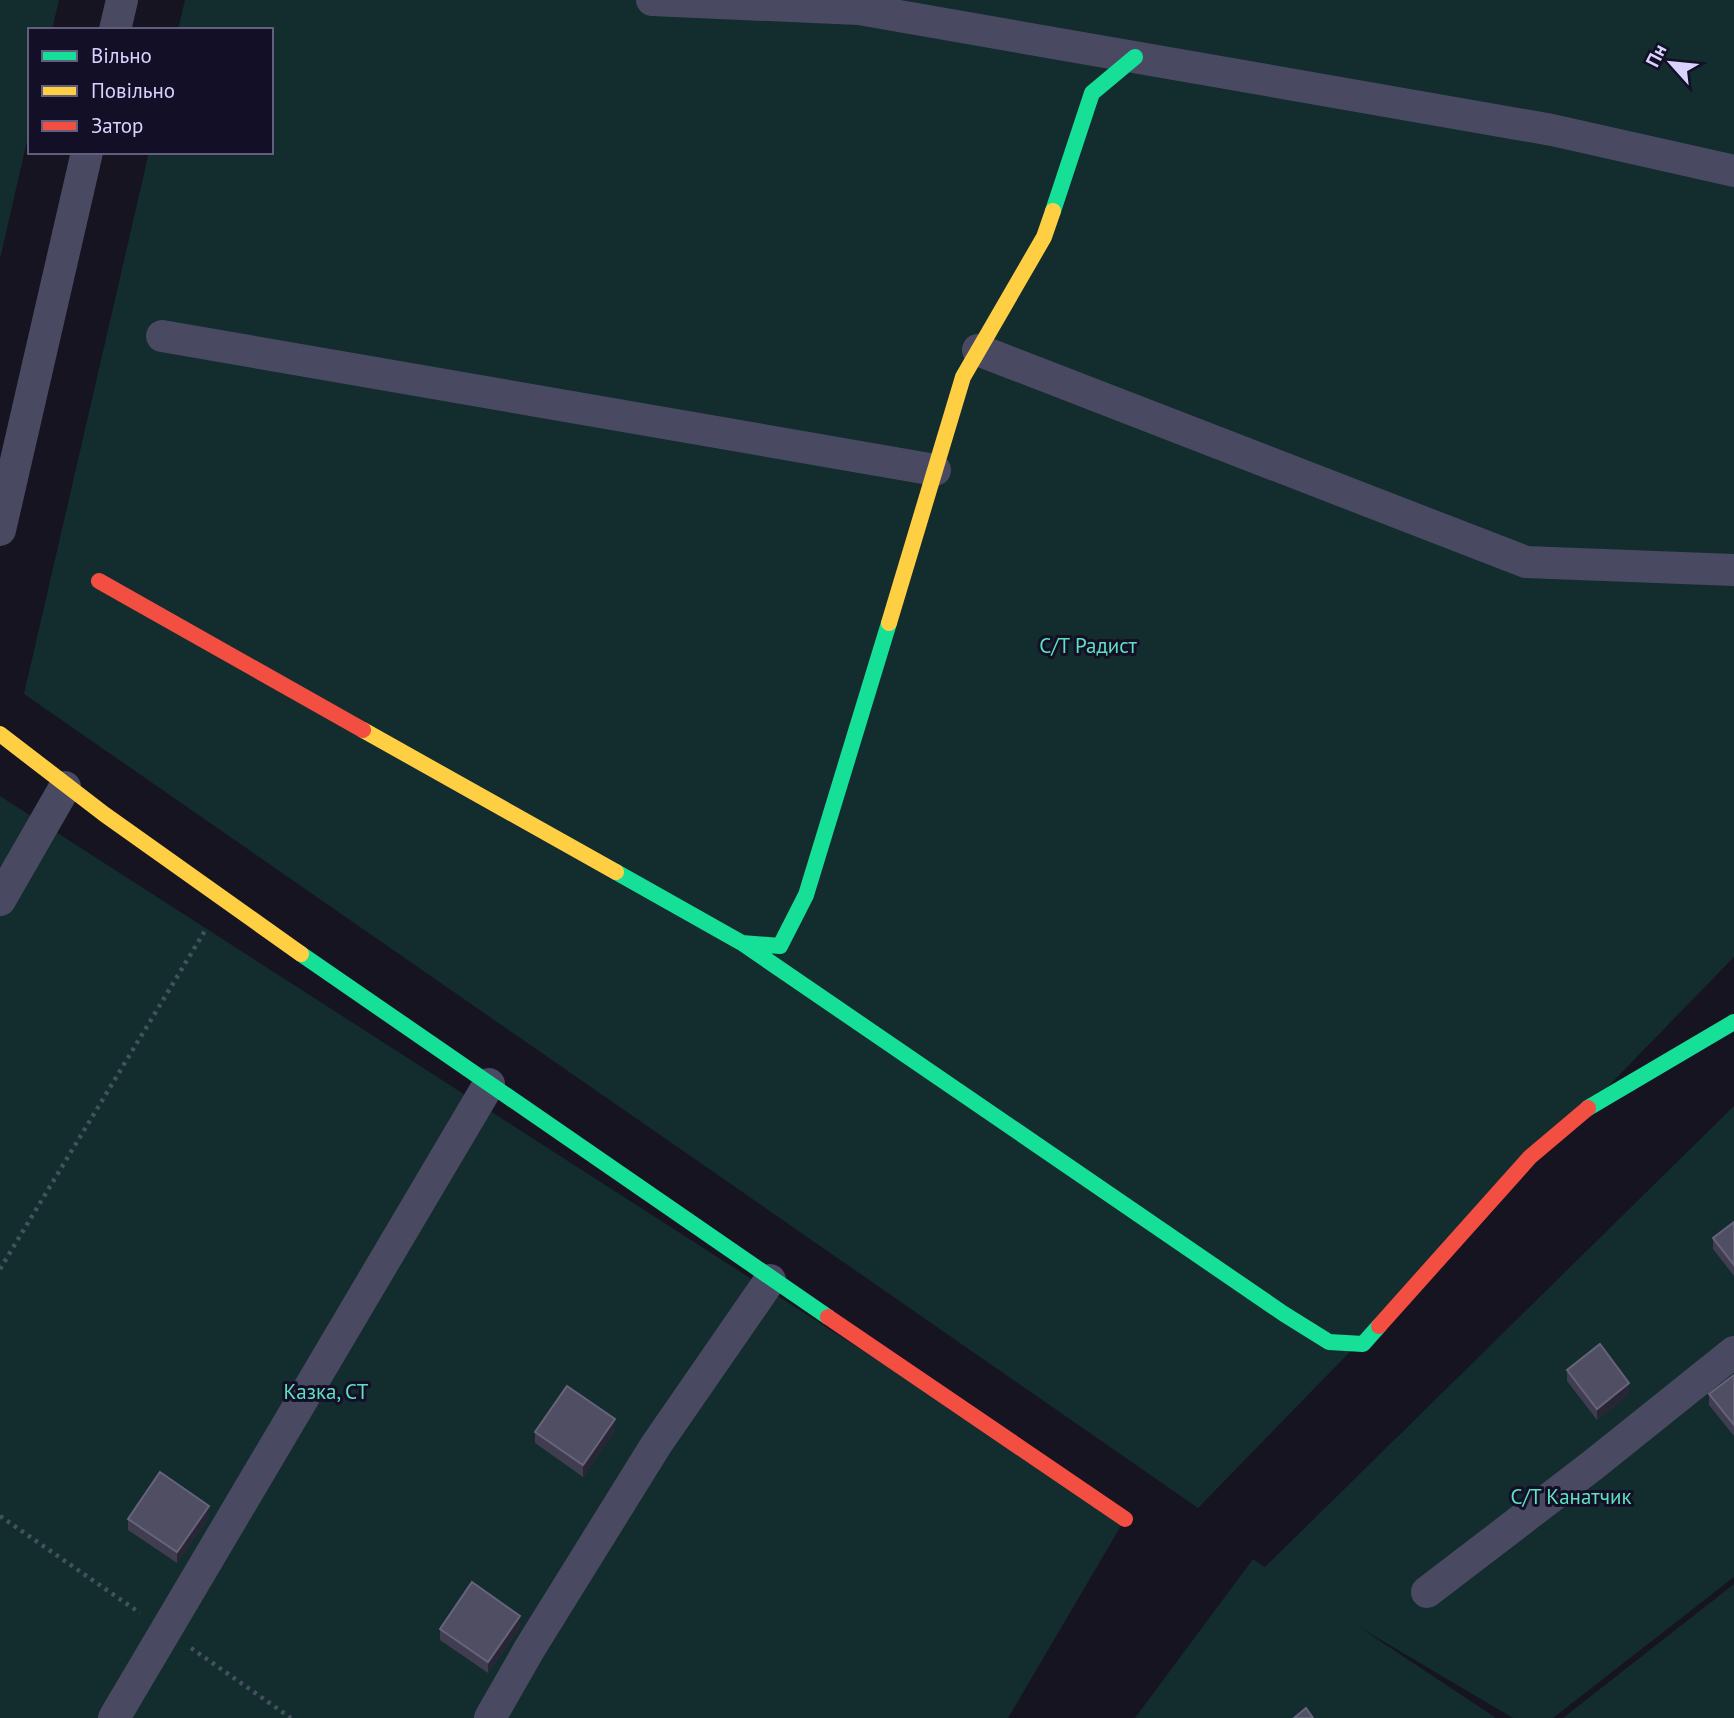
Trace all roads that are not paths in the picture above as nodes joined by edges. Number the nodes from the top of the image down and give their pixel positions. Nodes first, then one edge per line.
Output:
1 (122, 0) edge
2 (652, 0) edge
3 (115, 28) edge
4 (1135, 57) junction
5 (87, 154) edge
6 (1734, 171) edge
7 (162, 336) dead end
8 (978, 350) junction
9 (935, 470) junction
10 (0, 530) edge
11 (1734, 570) edge
12 (99, 581) dead end
13 (0, 734) edge
14 (65, 787) junction
15 (0, 900) edge
16 (743, 943) junction
17 (1734, 1022) edge
18 (489, 1084) junction
19 (770, 1280) junction
20 (1734, 1352) edge
21 (1125, 1519) dead end
22 (1427, 1592) dead end
23 (114, 1718) edge
24 (490, 1718) edge

1 - 3 street
2 - 4 street
4 - 6 street
4 - 8 street
5 - 10 street
7 - 9 street
8 - 9 street
8 - 11 street
9 - 16 street
12 - 16 street
13 - 14 street
14 - 15 street
14 - 18 street
16 - 17 street
18 - 19 street
18 - 23 street
19 - 21 street
19 - 24 street
20 - 22 street

